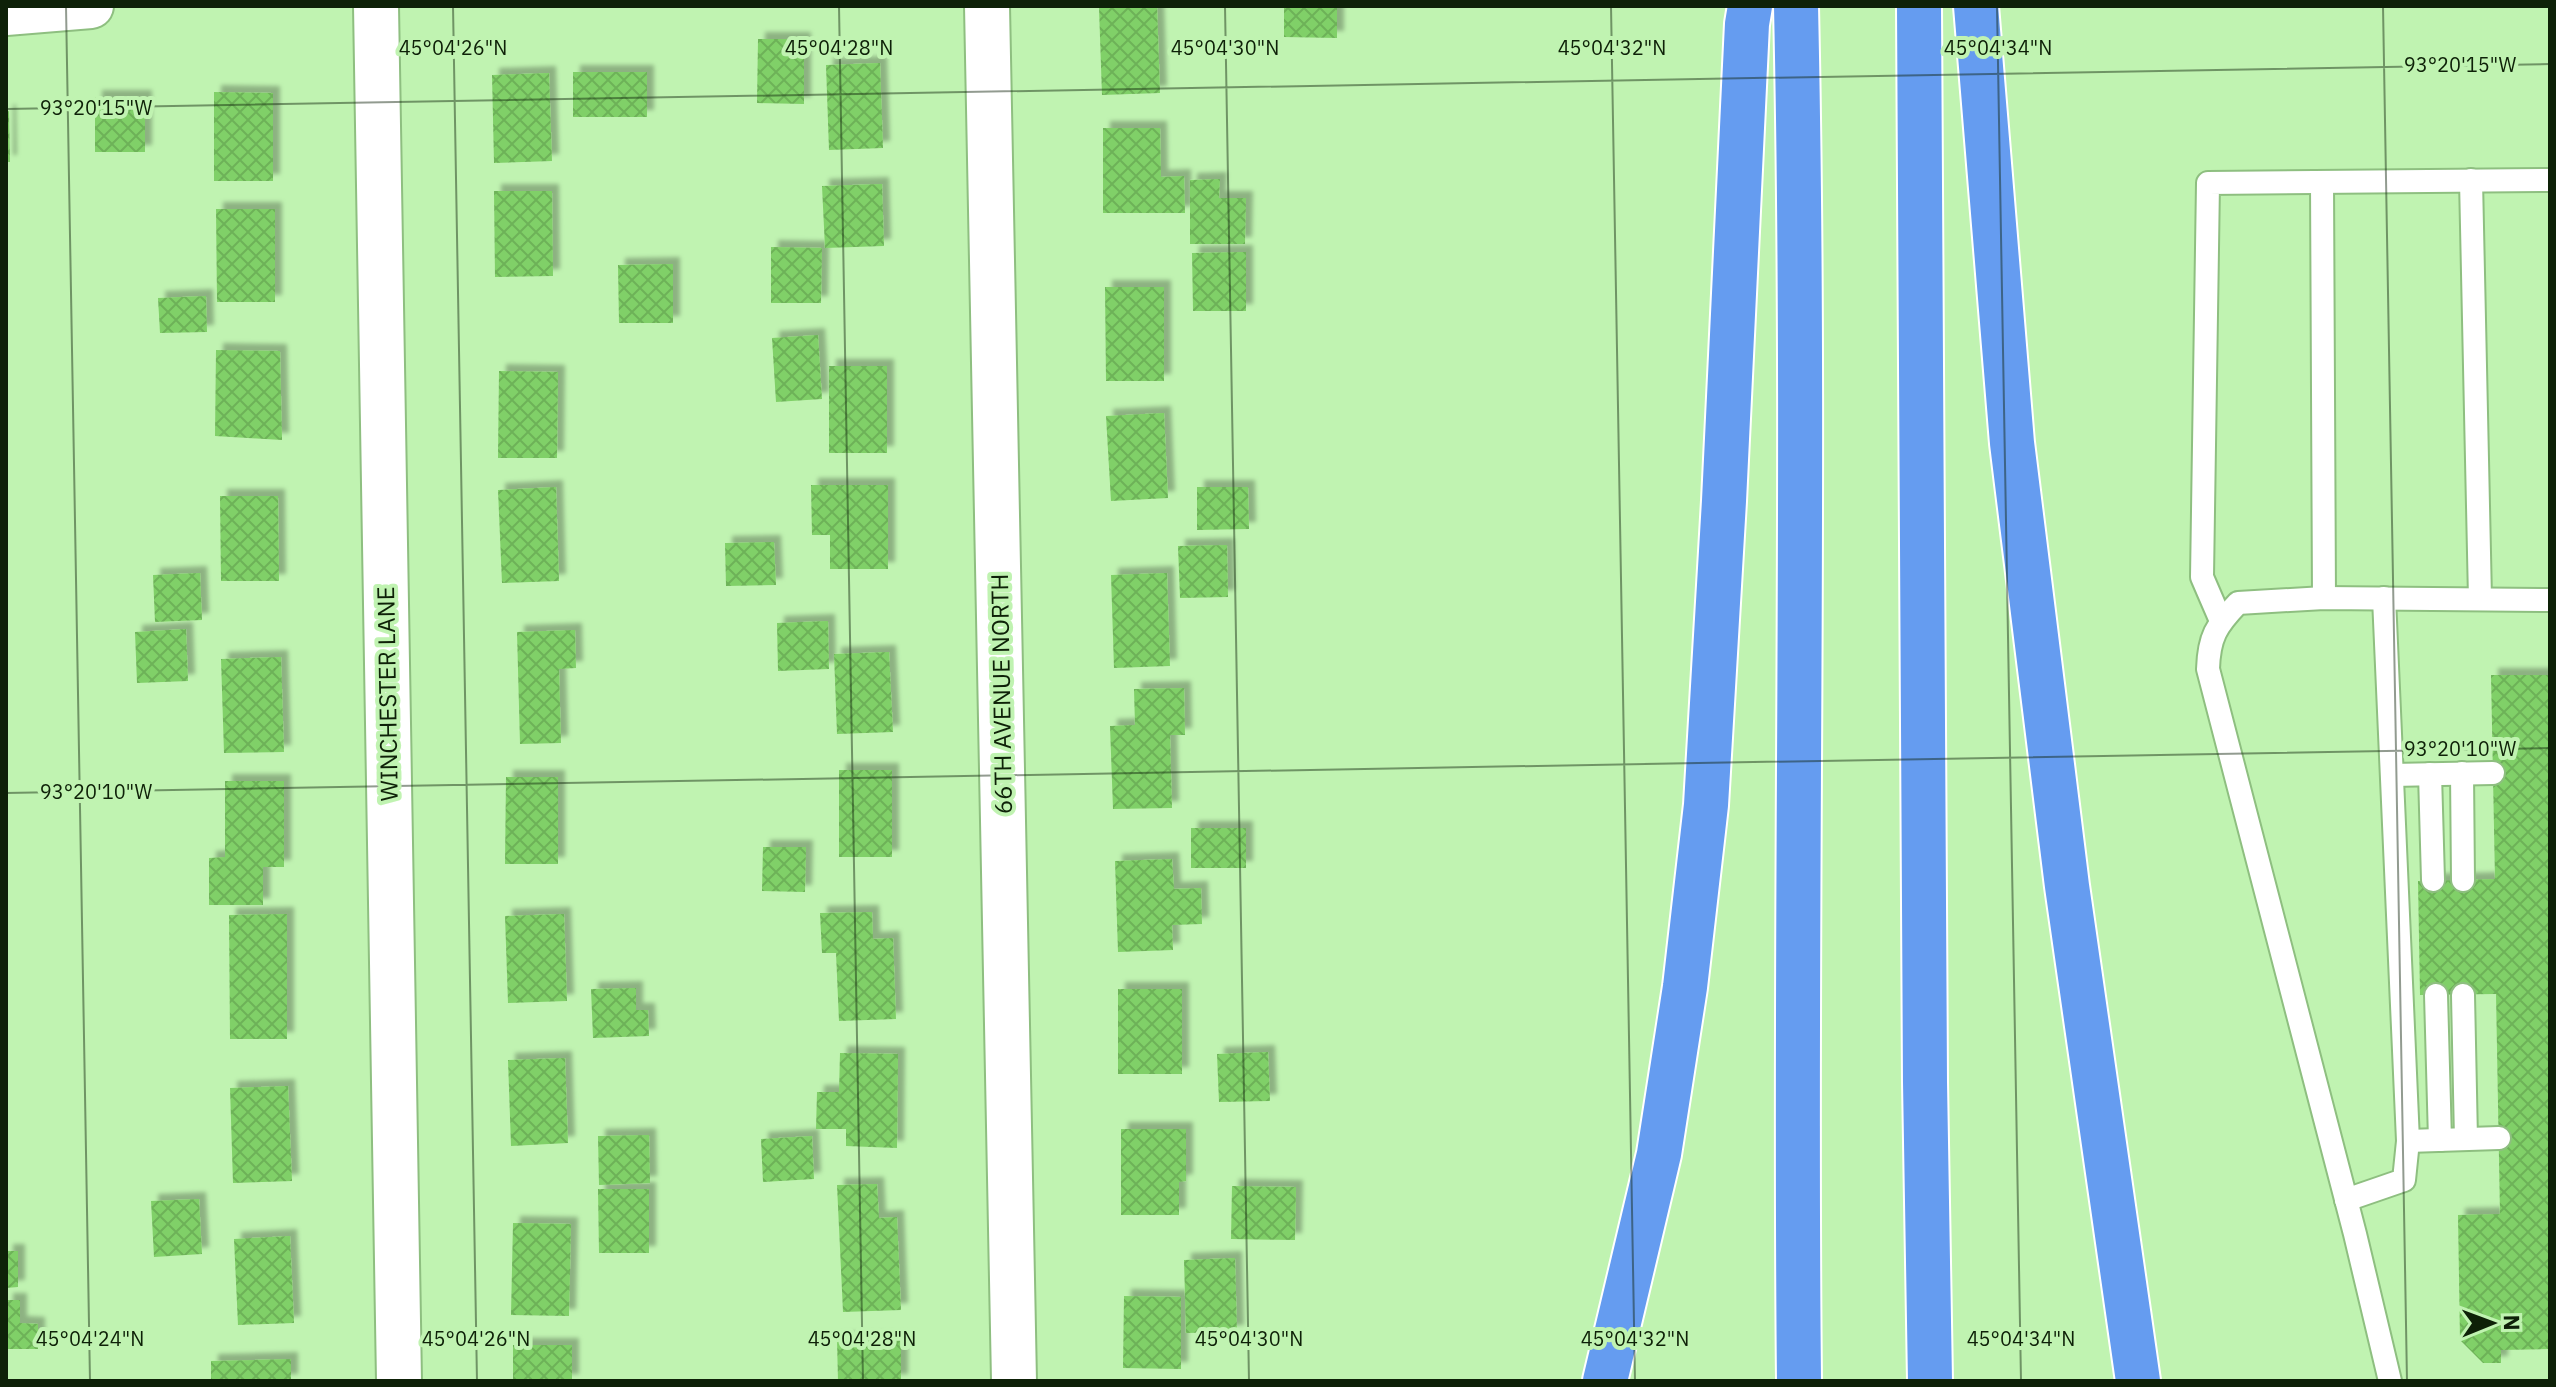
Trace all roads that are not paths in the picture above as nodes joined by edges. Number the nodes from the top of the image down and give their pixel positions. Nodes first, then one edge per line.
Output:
1 (91, 6) edge
2 (376, 6) edge
3 (987, 6) edge
4 (1750, 6) edge
5 (1796, 6) edge
6 (1919, 6) edge
7 (1976, 6) edge
8 (6, 13) edge
9 (2471, 180) junction
10 (2550, 180) edge
11 (2322, 182) junction
12 (2324, 598) junction
13 (2384, 598) junction
14 (2480, 599) junction
15 (2550, 600) edge
16 (2221, 621) junction
17 (2462, 773) junction
18 (2493, 773) dead end
19 (2430, 774) junction
20 (2392, 775) junction
21 (2433, 880) dead end
22 (2463, 880) dead end
23 (2436, 995) dead end
24 (2463, 995) dead end
25 (2499, 1138) dead end
26 (2466, 1139) junction
27 (2440, 1140) junction
28 (2408, 1141) junction
29 (2346, 1200) junction
30 (399, 1381) edge
31 (1014, 1381) edge
32 (1605, 1381) edge
33 (1799, 1381) edge
34 (1930, 1381) edge
35 (2138, 1381) edge
36 (2390, 1381) edge

1 - 8 street
2 - 30 street, WINCHESTER LANE
3 - 31 street, 66TH AVENUE NORTH
4 - 32 highway
5 - 33 highway
6 - 34 highway
7 - 35 highway
9 - 10 lane
9 - 11 lane
9 - 14 lane
11 - 12 lane
11 - 16 lane
12 - 13 lane
12 - 16 lane
13 - 14 lane
13 - 20 lane
14 - 15 lane
16 - 29 lane
17 - 18 lane
17 - 19 lane
17 - 22 lane
19 - 20 lane
19 - 21 lane
20 - 28 lane
23 - 27 lane
24 - 26 lane
25 - 26 lane
26 - 27 lane
27 - 28 lane
28 - 29 lane
29 - 36 lane

